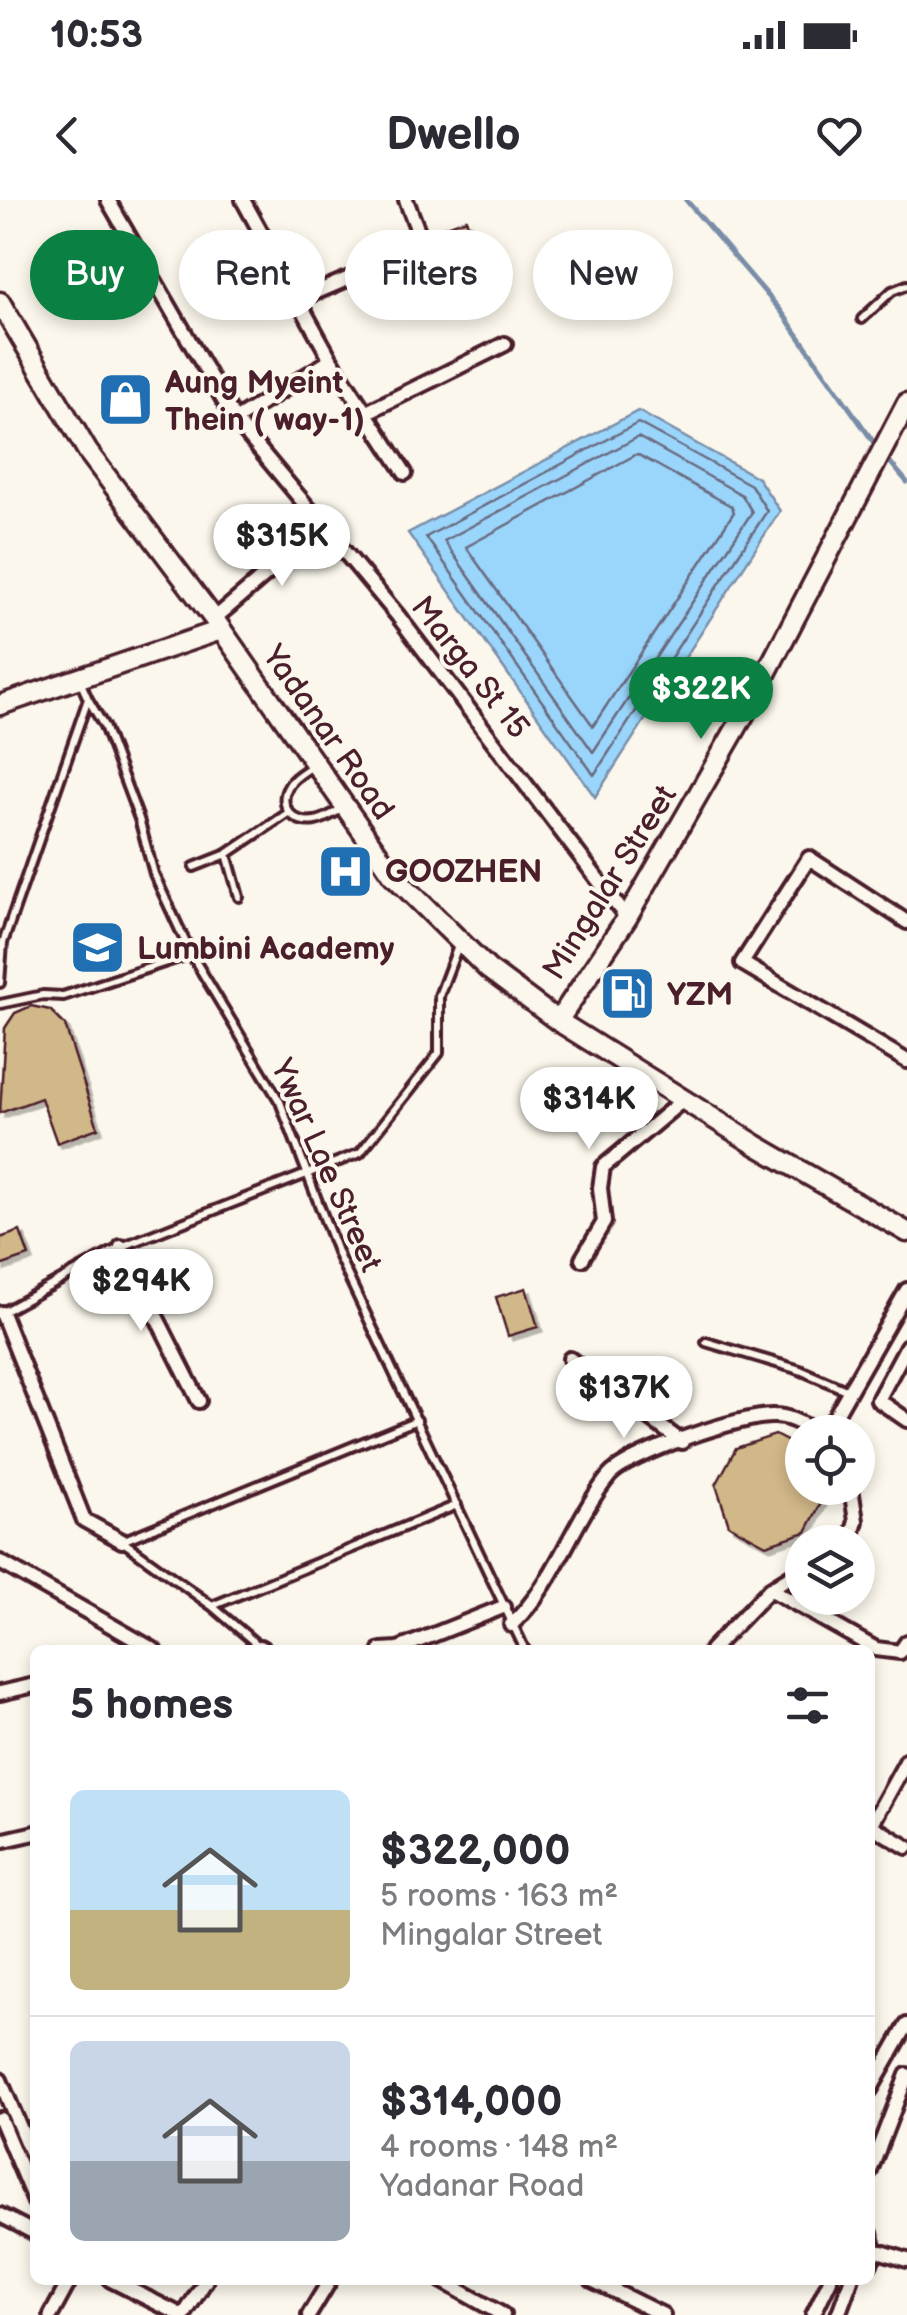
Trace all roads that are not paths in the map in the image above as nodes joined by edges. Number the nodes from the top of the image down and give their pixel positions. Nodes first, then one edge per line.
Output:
1 (108, 200) edge
2 (243, 200) edge
3 (406, 200) edge
4 (260, 230) edge
5 (907, 286) edge
6 (325, 288) edge
7 (0, 302) edge
8 (862, 319) dead end
9 (309, 320) edge
10 (505, 344) dead end
11 (331, 360) junction
12 (365, 413) junction
13 (903, 415) edge
14 (235, 420) junction
15 (405, 473) dead end
16 (323, 526) junction
17 (217, 625) junction
18 (80, 680) junction
19 (88, 699) junction
20 (0, 705) edge
21 (313, 765) junction
22 (344, 808) junction
23 (288, 813) junction
24 (226, 854) junction
25 (194, 866) dead end
26 (239, 897) dead end
27 (627, 918) junction
28 (907, 922) edge
29 (460, 942) junction
30 (191, 954) junction
31 (0, 983) edge
32 (0, 1004) edge
33 (558, 1021) junction
34 (907, 1061) edge
35 (683, 1100) junction
36 (310, 1175) junction
37 (907, 1232) edge
38 (121, 1248) junction
39 (582, 1259) dead end
40 (907, 1290) edge
41 (1, 1314) edge
42 (706, 1342) dead end
43 (907, 1346) edge
44 (570, 1360) dead end
45 (849, 1392) junction
46 (198, 1401) dead end
47 (836, 1415) edge
48 (785, 1417) edge
49 (417, 1420) junction
50 (907, 1420) edge
51 (682, 1442) junction
52 (457, 1505) junction
53 (122, 1541) junction
54 (0, 1562) edge
55 (785, 1580) edge
56 (770, 1589) junction
57 (212, 1606) junction
58 (503, 1606) junction
59 (512, 1625) junction
60 (907, 1642) edge
61 (145, 1645) edge
62 (258, 1645) edge
63 (408, 1645) edge
64 (522, 1645) edge
65 (717, 1645) edge
66 (860, 1645) edge
67 (875, 1653) edge
68 (30, 1686) edge
69 (0, 1693) edge
70 (907, 1760) edge
71 (875, 1817) edge
72 (875, 1829) edge
73 (30, 1834) edge
74 (0, 1841) edge
75 (907, 1848) edge
76 (907, 2025) edge
77 (907, 2075) edge
78 (0, 2080) edge
79 (875, 2081) edge
80 (0, 2119) edge
81 (30, 2151) edge
82 (875, 2158) edge
83 (30, 2190) edge
84 (0, 2215) edge
85 (30, 2230) edge
86 (875, 2257) edge
87 (907, 2260) edge
88 (68, 2285) edge
89 (121, 2285) edge
90 (203, 2285) edge
91 (327, 2285) edge
92 (450, 2285) edge
93 (602, 2285) edge
94 (827, 2285) edge
95 (849, 2285) edge
96 (51, 2315) edge
97 (182, 2315) edge
98 (309, 2315) edge
99 (503, 2315) edge
100 (663, 2315) edge
101 (812, 2315) edge
102 (838, 2315) edge

1 - 14 street, Marga St 15
2 - 4 street
3 - 6 street
5 - 8 lane
7 - 17 main road, Yadanar Road
9 - 11 street
10 - 12 street
11 - 12 street
11 - 14 street
12 - 15 street
13 - 27 main road, Mingalar Street
14 - 16 street, Marga St 15
16 - 17 street
16 - 27 street, Marga St 15
17 - 18 main road
17 - 21 main road, Yadanar Road
18 - 19 lane, Ywar Lae Street
18 - 20 main road
19 - 30 lane, Ywar Lae Street
19 - 31 lane
21 - 22 main road, Yadanar Road
21 - 23 lane
22 - 23 lane
22 - 29 main road, Yadanar Road
23 - 24 lane
24 - 25 lane
24 - 26 lane
27 - 33 main road, Mingalar Street
28 - 34 street
29 - 33 main road, Yadanar Road
29 - 36 lane
30 - 32 lane
30 - 36 lane, Ywar Lae Street
33 - 35 main road, Yadanar Road
35 - 37 main road, Yadanar Road
35 - 39 street
36 - 38 lane
36 - 49 lane, Ywar Lae Street
38 - 41 lane
38 - 46 street
40 - 45 street
41 - 53 street
42 - 45 lane
43 - 50 street
44 - 51 street
45 - 47 street
48 - 51 street
49 - 52 lane, Ywar Lae Street
49 - 53 lane
51 - 59 street
52 - 57 lane
52 - 58 lane, Ywar Lae Street
53 - 57 lane
54 - 61 street
55 - 56 street
56 - 65 street
56 - 66 street
57 - 62 lane
58 - 59 lane, Ywar Lae Street
58 - 63 street
59 - 64 lane, Ywar Lae Street
60 - 67 street
68 - 69 street
70 - 71 street
72 - 75 street
73 - 74 street
76 - 79 street
77 - 82 street
78 - 81 street
80 - 83 street
84 - 85 street
86 - 87 street
88 - 96 street
89 - 97 street
90 - 97 street
91 - 98 street
92 - 99 street
93 - 100 street
94 - 101 street
95 - 102 street

